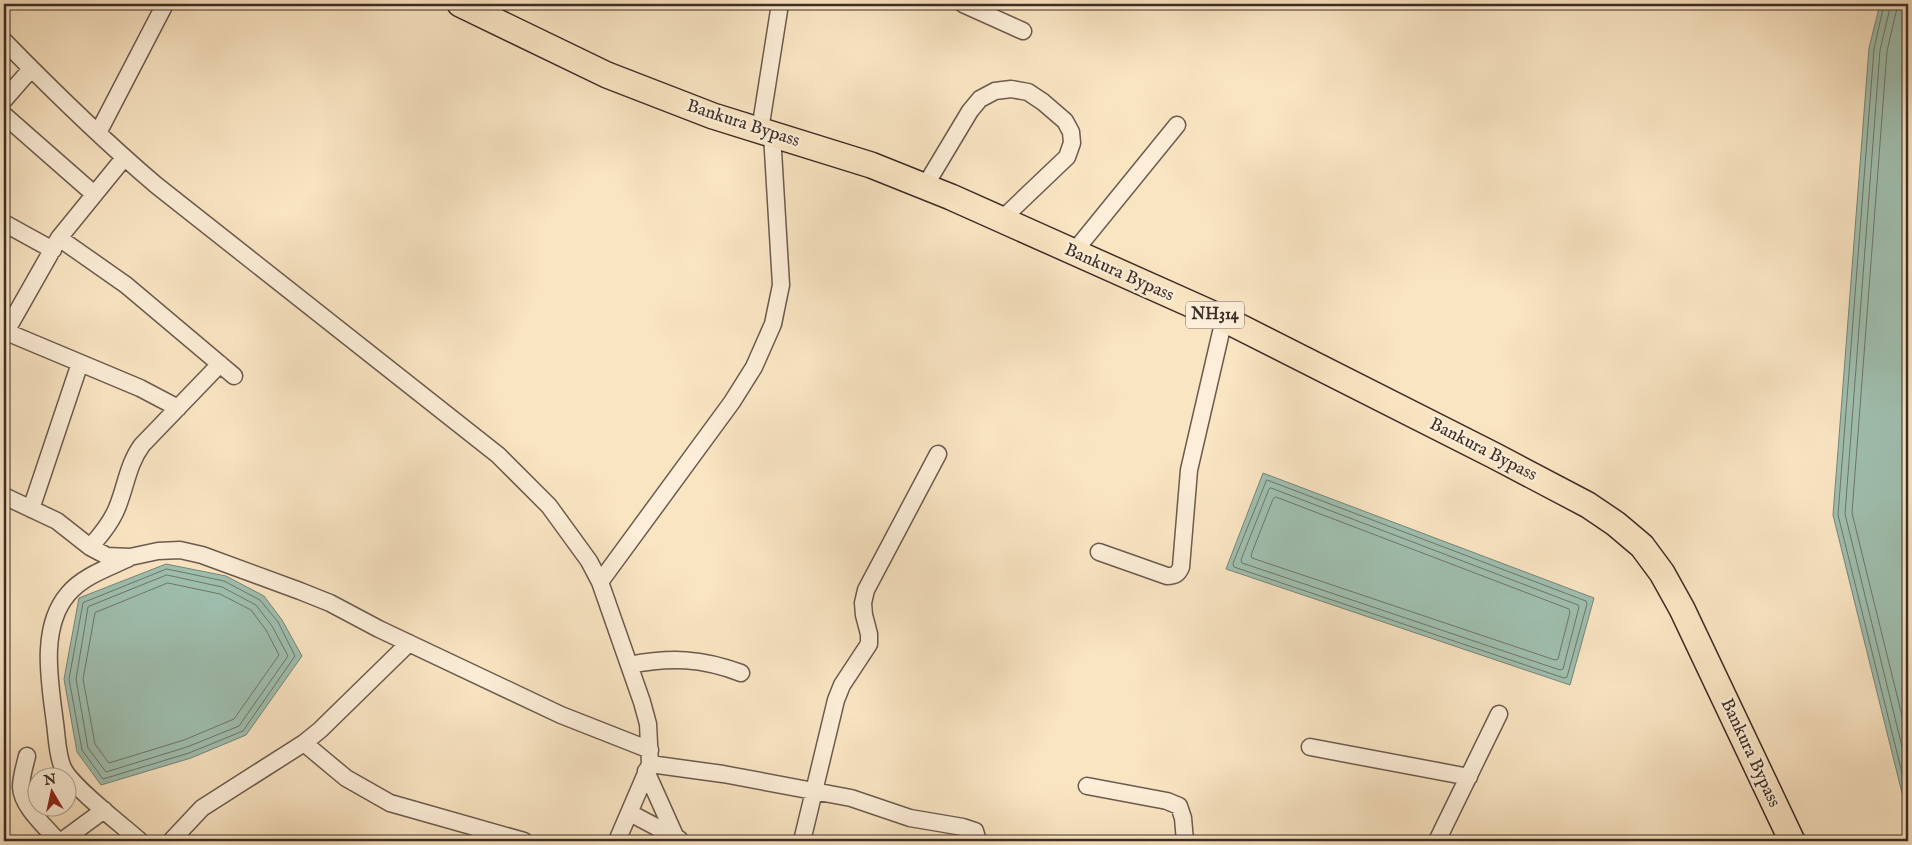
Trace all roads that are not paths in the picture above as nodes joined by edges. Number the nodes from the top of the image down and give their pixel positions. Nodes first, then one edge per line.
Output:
1 (165, 4) edge
2 (460, 4) edge
3 (780, 4) edge
4 (963, 4) edge
5 (1023, 31) dead end
6 (4, 41) edge
7 (31, 69) junction
8 (4, 100) edge
9 (4, 115) edge
10 (1177, 125) dead end
11 (766, 132) junction
12 (98, 133) junction
13 (124, 158) junction
14 (925, 186) junction
15 (94, 194) junction
16 (1001, 220) junction
17 (4, 222) edge
18 (56, 244) junction
19 (1073, 252) junction
20 (1224, 319) junction
21 (4, 333) edge
22 (80, 363) junction
23 (220, 364) junction
24 (234, 376) dead end
25 (178, 408) junction
26 (938, 454) dead end
27 (4, 496) edge
28 (31, 508) junction
29 (90, 547) junction
30 (1098, 552) dead end
31 (130, 557) junction
32 (600, 582) junction
33 (409, 643) junction
34 (629, 665) junction
35 (741, 673) dead end
36 (1499, 714) dead end
37 (304, 743) junction
38 (1310, 747) dead end
39 (27, 756) dead end
40 (649, 762) junction
41 (1469, 777) junction
42 (1087, 786) dead end
43 (814, 791) junction
44 (104, 810) junction
45 (630, 813) junction
46 (680, 839) edge
47 (60, 841) edge
48 (140, 841) edge
49 (171, 841) edge
50 (524, 841) edge
51 (617, 841) edge
52 (802, 841) edge
53 (978, 841) edge
54 (1185, 841) edge
55 (1437, 841) edge
56 (1792, 841) edge

1 - 12 street
2 - 11 highway, Bankura Bypass / NH314
3 - 11 street
4 - 5 street
6 - 7 street
7 - 8 street
7 - 12 street
9 - 15 street
10 - 19 street
11 - 14 highway, Bankura Bypass / NH314
11 - 32 street
12 - 13 street
13 - 15 street
13 - 32 street
14 - 16 highway, Bankura Bypass / NH314
14 - 16 street
15 - 18 street
16 - 19 highway, Bankura Bypass / NH314
17 - 18 street
18 - 21 street
18 - 23 street
19 - 20 highway, Bankura Bypass / NH314
20 - 30 street
20 - 56 highway, Bankura Bypass / NH314
21 - 22 street
22 - 25 street
22 - 28 street
23 - 24 street
23 - 25 street
25 - 29 street
26 - 43 street
27 - 28 street
28 - 29 street
29 - 31 street
31 - 33 street
31 - 44 street
32 - 34 street
33 - 37 street
33 - 40 street
34 - 35 street
34 - 40 street
36 - 41 street
37 - 49 street
37 - 50 street
38 - 41 street
39 - 47 street
40 - 43 street
40 - 45 street
40 - 46 street
41 - 55 street
42 - 54 street
43 - 52 street
43 - 53 street
44 - 47 street
44 - 48 street
45 - 46 street
45 - 51 street

